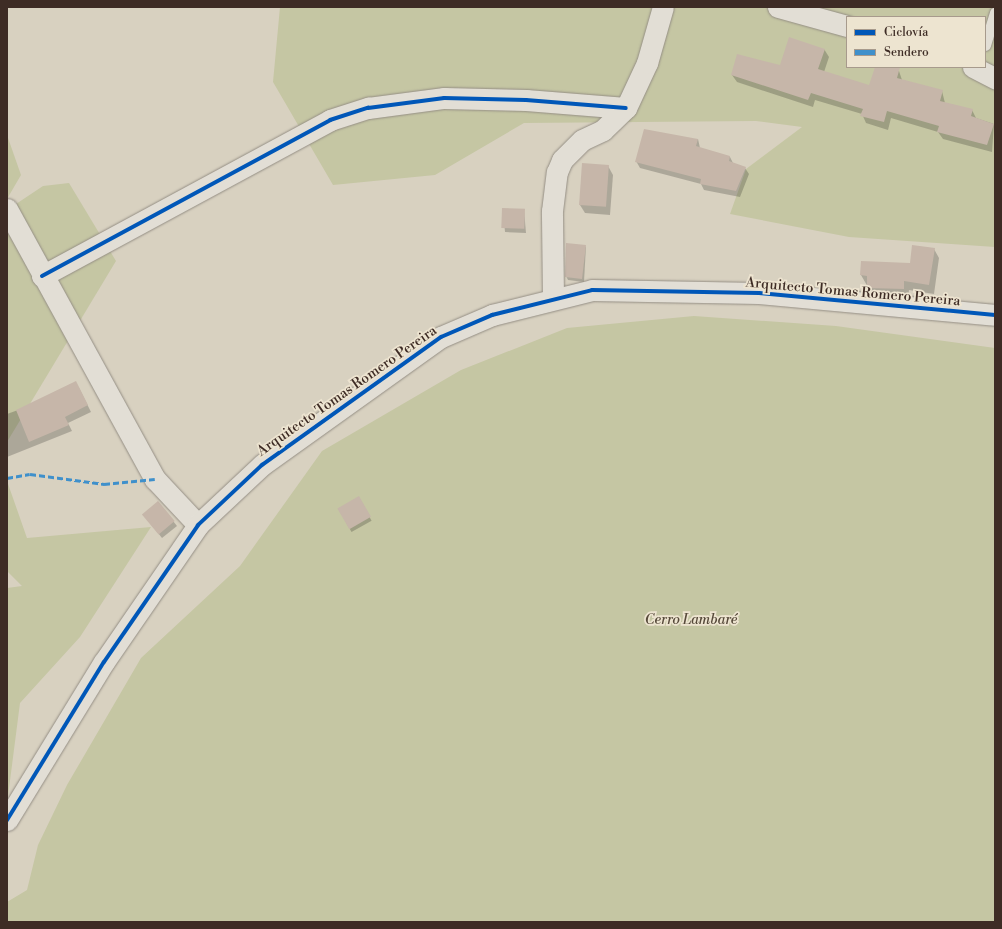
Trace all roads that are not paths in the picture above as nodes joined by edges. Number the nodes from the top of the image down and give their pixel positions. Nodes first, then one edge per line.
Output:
1 (663, 7) edge
2 (778, 7) edge
3 (995, 12) edge
4 (846, 26) edge
5 (986, 42) edge
6 (626, 108) junction
7 (7, 209) edge
8 (42, 276) junction
9 (553, 298) junction
10 (995, 316) edge
11 (198, 525) junction
12 (7, 820) edge

1 - 6 street
2 - 4 street
3 - 5 lane
6 - 8 street
6 - 9 street
7 - 8 street
8 - 11 street
9 - 10 street, Arquitecto Tomas Romero Pereira
9 - 11 street, Arquitecto Tomas Romero Pereira
11 - 12 street, Arquitecto Tomas Romero Pereira

